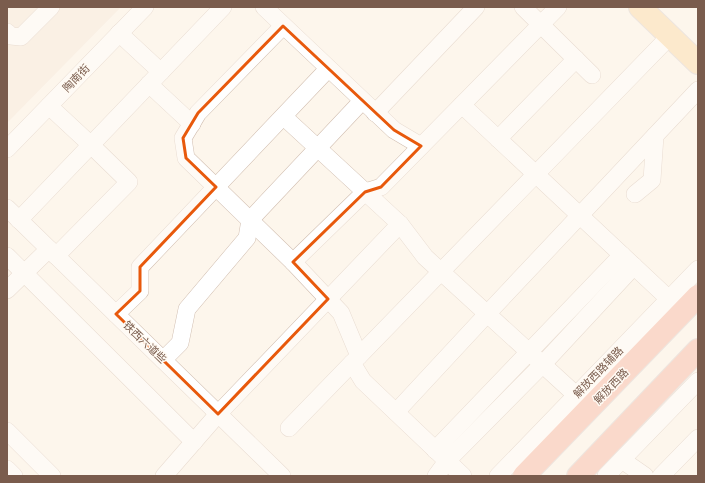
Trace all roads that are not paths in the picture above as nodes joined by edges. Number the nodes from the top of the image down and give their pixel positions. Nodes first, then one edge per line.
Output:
1 (51, 7) edge
2 (145, 7) edge
3 (223, 7) edge
4 (264, 7) edge
5 (476, 7) edge
6 (523, 7) edge
7 (558, 7) edge
8 (640, 7) edge
9 (540, 25) junction
10 (283, 26) junction
11 (7, 32) edge
12 (119, 33) junction
13 (670, 36) junction
14 (576, 60) junction
15 (698, 63) edge
16 (328, 69) junction
17 (161, 72) junction
18 (592, 75) dead end
19 (149, 84) junction
20 (698, 90) edge
21 (362, 101) junction
22 (462, 105) junction
23 (49, 106) junction
24 (375, 112) junction
25 (284, 117) junction
26 (192, 124) junction
27 (655, 136) junction
28 (498, 139) junction
29 (91, 145) junction
30 (422, 146) junction
31 (318, 148) junction
32 (7, 149) edge
33 (536, 174) junction
34 (216, 187) junction
35 (365, 192) junction
36 (635, 194) dead end
37 (7, 208) edge
38 (580, 216) junction
39 (19, 220) junction
40 (250, 220) junction
41 (400, 224) junction
42 (53, 252) junction
43 (622, 255) junction
44 (7, 256) edge
45 (293, 262) junction
46 (634, 266) junction
47 (698, 269) edge
48 (24, 272) junction
49 (441, 272) junction
50 (7, 290) edge
51 (698, 296) edge
52 (328, 299) junction
53 (669, 299) junction
54 (116, 314) junction
55 (487, 314) junction
56 (698, 350) edge
57 (529, 352) junction
58 (356, 359) junction
59 (163, 360) junction
60 (542, 365) junction
61 (698, 381) edge
62 (576, 395) junction
63 (396, 412) junction
64 (218, 414) junction
65 (289, 428) dead end
66 (7, 431) edge
67 (698, 438) edge
68 (194, 442) junction
69 (435, 450) junction
70 (622, 460) junction
71 (447, 461) junction
72 (7, 469) edge
73 (14, 476) edge
74 (52, 476) edge
75 (164, 476) edge
76 (282, 476) edge
77 (436, 476) edge
78 (463, 476) edge
79 (498, 476) edge
80 (524, 476) edge
81 (578, 476) edge
82 (606, 476) edge
83 (645, 476) edge
84 (661, 476) edge

1 - 11 street
2 - 12 street, 陶南街
3 - 17 street
4 - 10 street
5 - 24 street
6 - 9 street
7 - 9 street
8 - 13 main road
9 - 14 street
9 - 22 street
10 - 16 street
10 - 26 street
12 - 17 street
12 - 23 street, 陶南街
13 - 15 main road
13 - 33 street
14 - 18 street
14 - 28 street
16 - 21 street
16 - 25 street
17 - 19 street
19 - 26 street
19 - 29 street
20 - 27 street
21 - 24 street
21 - 31 street
22 - 28 street
22 - 30 street
23 - 29 street
23 - 32 street, 陶南街
24 - 30 street
25 - 31 street
25 - 34 street
26 - 34 street
27 - 36 street
27 - 38 street
28 - 33 street
29 - 39 street
29 - 42 street
30 - 35 street
31 - 35 street
31 - 40 street
33 - 38 street
33 - 49 street
34 - 40 street
34 - 54 street
35 - 41 street
35 - 45 street
37 - 39 street, 铁西六道些
38 - 43 street
38 - 55 street
39 - 42 street, 铁西六道些
40 - 45 street
40 - 59 street
41 - 49 street
41 - 52 street
42 - 48 street
42 - 54 street, 铁西六道些
43 - 46 street
43 - 57 street
44 - 48 street
45 - 52 street
46 - 53 street
46 - 60 street
47 - 53 street, 解放西路辅路
48 - 50 street
48 - 68 street
49 - 55 street
49 - 58 street
51 - 80 highway, 解放西路
52 - 58 street
52 - 64 street
53 - 62 street, 解放西路辅路
54 - 59 street, 铁西六道些
55 - 57 street
55 - 63 street
56 - 81 highway
57 - 60 street
57 - 69 street
58 - 63 street
58 - 65 street
59 - 64 street, 铁西六道些
60 - 62 street
60 - 71 street
61 - 70 street
62 - 79 street, 解放西路辅路
63 - 69 street
64 - 68 street
64 - 76 street, 铁西六道些
66 - 74 street
67 - 84 street
68 - 75 street
69 - 71 street
70 - 82 street
70 - 83 street
71 - 77 street
71 - 78 street
72 - 73 street

